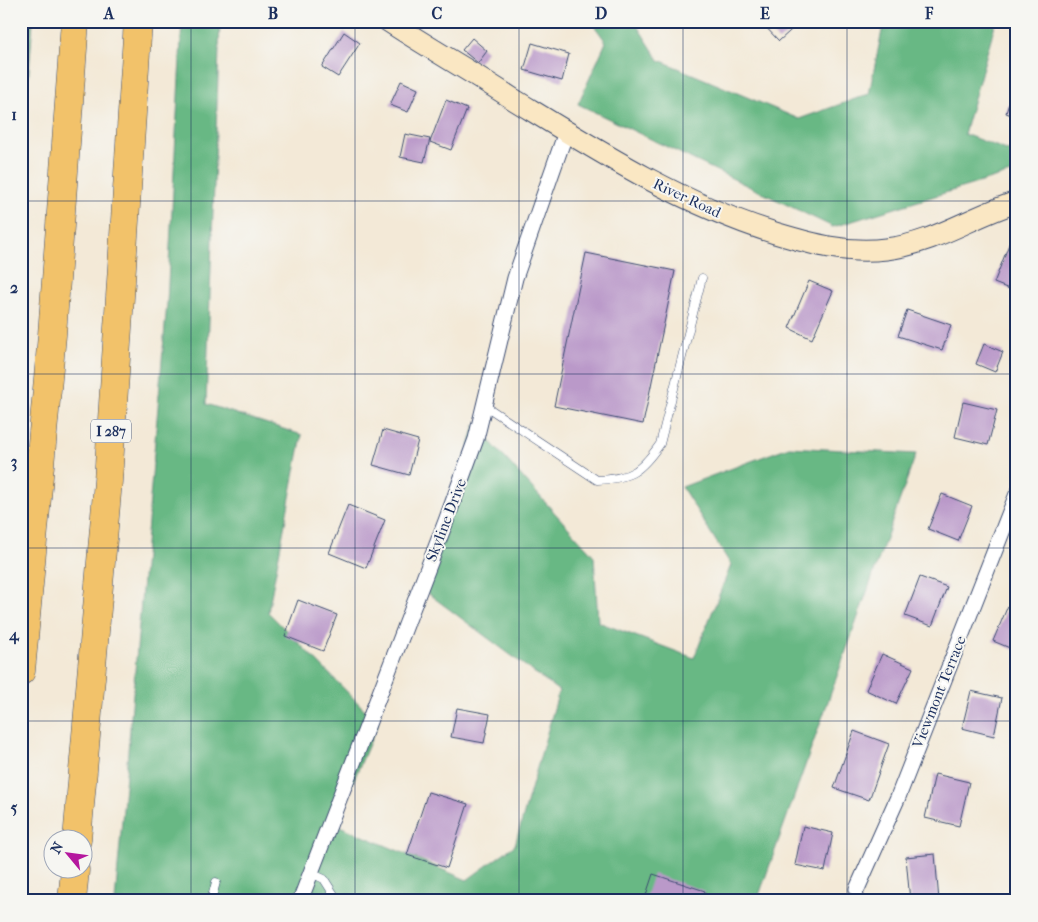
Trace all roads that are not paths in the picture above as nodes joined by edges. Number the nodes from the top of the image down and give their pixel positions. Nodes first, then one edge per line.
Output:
1 (75, 21) edge
2 (138, 21) edge
3 (388, 21) edge
4 (566, 132) junction
5 (1017, 202) edge
6 (702, 278) dead end
7 (484, 405) junction
8 (1017, 494) edge
9 (21, 672) edge
10 (79, 830) edge
11 (311, 873) junction
12 (74, 880) edge
13 (216, 882) dead end
14 (857, 889) dead end
15 (72, 901) edge
16 (211, 901) edge
17 (300, 901) edge
18 (338, 901) edge

1 - 9 highway
2 - 10 highway, I 287
3 - 4 street, River Road
4 - 5 street, River Road
4 - 7 street, Skyline Drive
6 - 7 lane
7 - 11 street, Skyline Drive
8 - 14 street, Viewmont Terrace
11 - 17 street, Skyline Drive
11 - 18 lane
12 - 15 highway
13 - 16 lane

